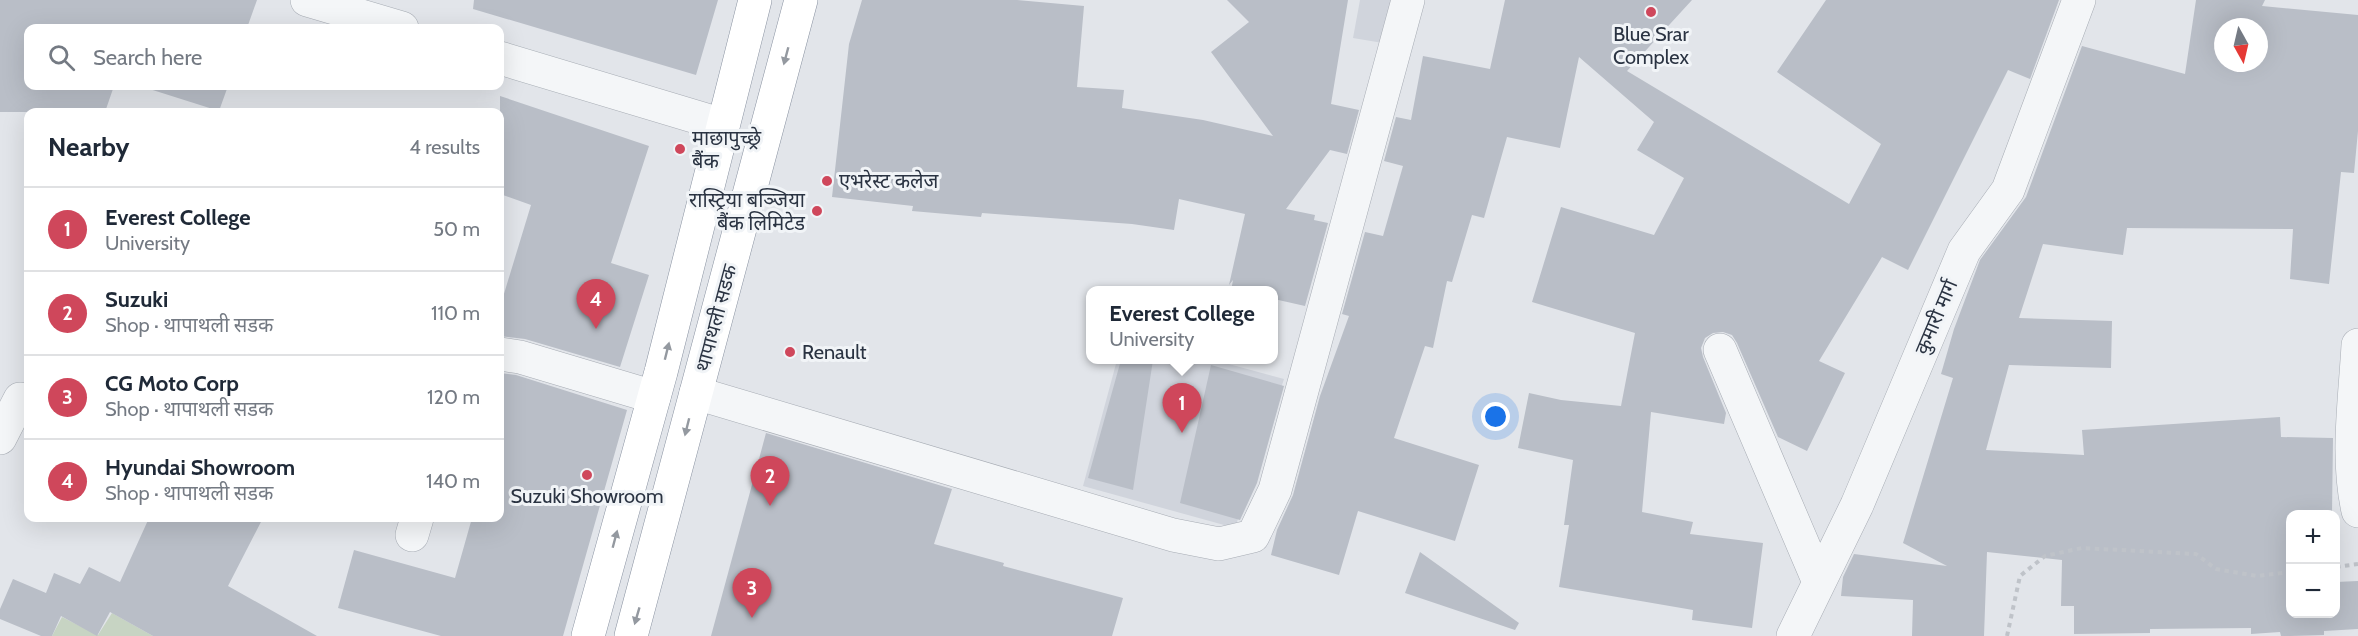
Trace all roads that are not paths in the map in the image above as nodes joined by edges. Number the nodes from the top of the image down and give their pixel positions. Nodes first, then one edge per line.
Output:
1 (307, 0) edge
2 (755, 0) edge
3 (801, 0) edge
4 (1408, 0) edge
5 (2079, 0) edge
6 (388, 24) edge
7 (504, 59) edge
8 (723, 125) junction
9 (2358, 345) edge
10 (1720, 350) dead end
11 (504, 355) edge
12 (696, 393) junction
13 (654, 397) junction
14 (20, 399) dead end
15 (0, 438) edge
16 (2358, 511) edge
17 (1819, 582) junction
18 (588, 636) edge
19 (631, 636) edge
20 (1793, 636) edge

1 - 6 street
2 - 8 highway, थापाथली सडक
3 -> 12 highway, थापाथली सडक
4 - 12 street
5 - 17 street, कुमारी मार्ग
7 - 8 street
13 -> 8 highway, थापाथली सडक
9 - 16 street
10 - 17 street
11 - 13 street
12 -> 19 highway, थापाथली सडक
18 -> 13 highway, थापाथली सडक
14 - 15 street
17 - 20 street, कुमारी मार्ग

